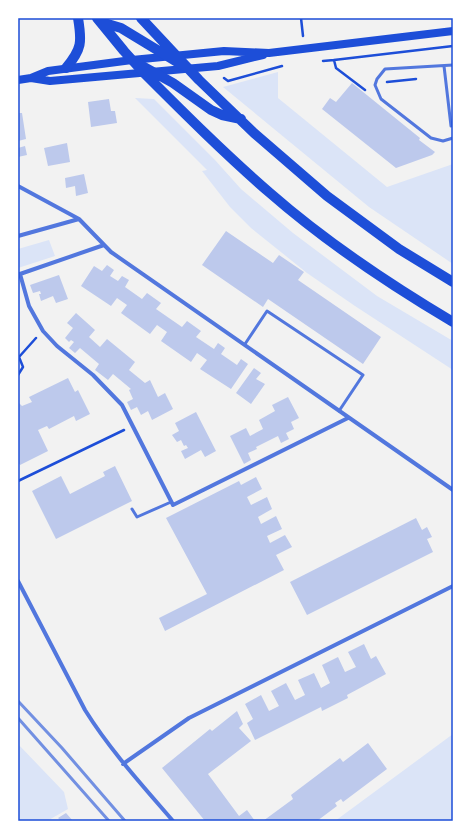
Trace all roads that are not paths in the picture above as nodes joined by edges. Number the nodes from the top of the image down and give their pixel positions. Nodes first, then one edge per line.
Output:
1 (78, 18) edge
2 (141, 18) edge
3 (99, 20) edge
4 (453, 31) edge
5 (269, 53) junction
6 (172, 56) junction
7 (132, 60) junction
8 (453, 64) edge
9 (444, 66) junction
10 (66, 68) junction
11 (188, 69) junction
12 (155, 71) junction
13 (143, 72) junction
14 (31, 78) junction
15 (18, 80) edge
16 (241, 120) junction
17 (453, 126) edge
18 (453, 138) edge
19 (18, 186) edge
20 (79, 219) junction
21 (18, 236) edge
22 (104, 245) junction
23 (453, 282) edge
24 (453, 322) edge
25 (245, 344) junction
26 (339, 411) junction
27 (348, 418) junction
28 (453, 490) edge
29 (171, 502) junction
30 (132, 509) dead end
31 (18, 581) edge
32 (453, 586) edge
33 (123, 764) junction
34 (173, 821) edge

1 - 10 main road
2 - 6 main road
3 - 6 main road
3 - 7 main road
4 - 5 main road
5 - 6 main road
5 - 11 main road
6 - 7 main road
6 - 11 main road
7 - 10 main road
7 - 12 main road
7 - 13 main road
8 - 9 lane
9 - 17 lane
9 - 18 lane
10 - 14 main road
11 - 12 main road
11 - 16 main road
12 - 13 main road
12 - 16 main road
13 - 14 main road
13 - 24 main road
14 - 15 main road
16 - 23 main road
19 - 20 street
20 - 21 street
20 - 22 street
22 - 25 street
22 - 29 street
25 - 26 street
25 - 26 lane
26 - 27 street
27 - 28 street
27 - 29 street
29 - 30 lane
31 - 33 street
32 - 33 street
33 - 34 street

